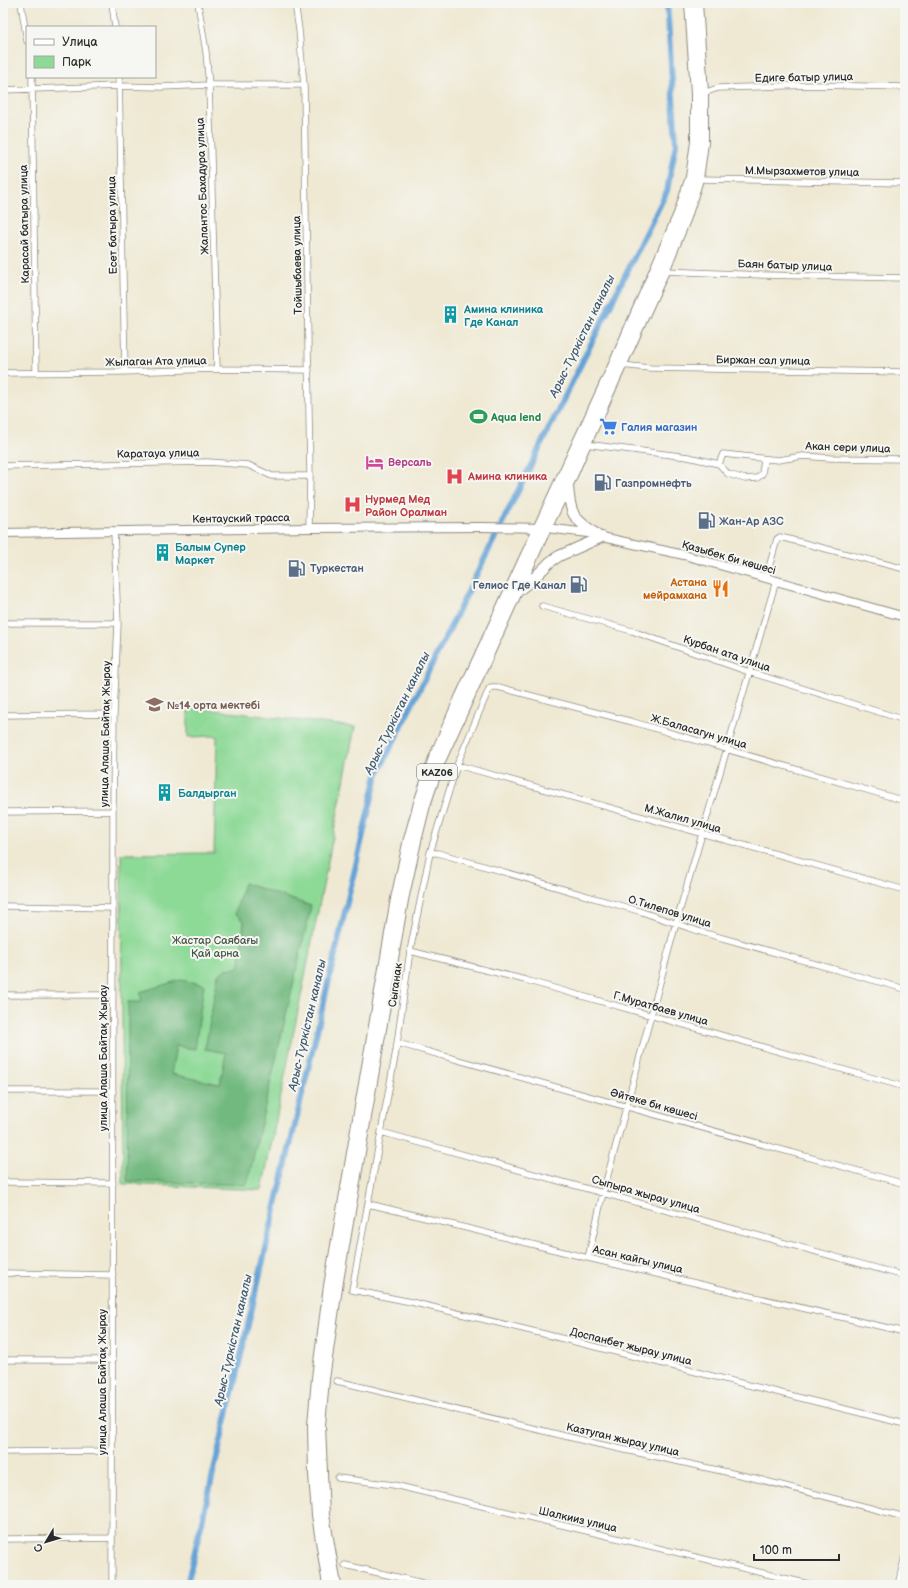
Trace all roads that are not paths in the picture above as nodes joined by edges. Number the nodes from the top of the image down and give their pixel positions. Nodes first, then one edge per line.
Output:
1 (21, 3) edge
2 (112, 3) edge
3 (198, 3) edge
4 (295, 3) edge
5 (690, 3) edge
6 (697, 3) edge
7 (115, 26) edge
8 (26, 35) edge
9 (32, 78) edge
10 (119, 78) edge
11 (209, 85) junction
12 (304, 85) junction
13 (120, 86) junction
14 (905, 87) edge
15 (3, 90) edge
16 (32, 90) junction
17 (703, 93) junction
18 (698, 179) junction
19 (905, 183) edge
20 (664, 271) junction
21 (905, 278) edge
22 (621, 365) junction
23 (217, 370) junction
24 (309, 370) junction
25 (36, 371) junction
26 (3, 372) edge
27 (125, 372) junction
28 (905, 372) edge
29 (585, 444) junction
30 (767, 459) junction
31 (905, 459) edge
32 (719, 464) junction
33 (3, 466) edge
34 (310, 476) junction
35 (568, 486) junction
36 (309, 528) junction
37 (514, 528) joint
38 (542, 528) junction
39 (114, 532) junction
40 (3, 533) edge
41 (599, 536) junction
42 (905, 569) edge
43 (766, 578) junction
44 (776, 581) junction
45 (517, 592) junction
46 (542, 606) dead end
47 (905, 617) edge
48 (3, 623) edge
49 (118, 623) junction
50 (749, 672) junction
51 (487, 691) joint
52 (114, 714) junction
53 (3, 715) edge
54 (905, 720) edge
55 (727, 749) junction
56 (457, 766) junction
57 (905, 801) edge
58 (113, 811) junction
59 (3, 812) edge
60 (702, 834) junction
61 (430, 853) junction
62 (905, 890) edge
63 (3, 906) edge
64 (113, 908) junction
65 (676, 923) junction
66 (410, 951) junction
67 (905, 989) edge
68 (3, 995) edge
69 (113, 995) junction
70 (650, 1016) junction
71 (397, 1044) junction
72 (905, 1087) edge
73 (3, 1091) edge
74 (113, 1091) junction
75 (627, 1106) junction
76 (381, 1132) junction
77 (3, 1182) edge
78 (113, 1184) junction
79 (905, 1184) edge
80 (604, 1193) junction
81 (368, 1205) junction
82 (588, 1258) junction
83 (3, 1273) edge
84 (113, 1275) junction
85 (905, 1276) edge
86 (352, 1290) joint
87 (905, 1332) edge
88 (3, 1360) edge
89 (113, 1360) junction
90 (337, 1381) dead end
91 (905, 1424) edge
92 (112, 1451) junction
93 (3, 1452) edge
94 (338, 1478) dead end
95 (905, 1517) edge
96 (112, 1538) junction
97 (3, 1539) edge
98 (905, 1556) edge
99 (345, 1565) dead end
100 (112, 1585) edge
101 (328, 1585) edge
102 (336, 1585) edge
103 (431, 1585) edge
104 (813, 1585) edge
105 (898, 1585) edge

1 - 8 street
2 - 7 street
3 - 11 street, Жалантос Бахадура улица
4 - 12 street, Тойшыбаева улица
5 - 38 highway, KАZ06
6 - 17 highway, KАZ06
9 - 16 street, Карасай батыра улица
10 - 13 street, Есет батыра улица
11 - 12 street
11 - 13 street
11 - 23 street, Жалантос Бахадура улица
12 - 24 street, Тойшыбаева улица
13 - 16 street
13 - 27 street, Есет батыра улица
14 - 17 street, Едиге батыр улица
15 - 16 street
16 - 25 street, Карасай батыра улица
17 - 18 highway, KАZ06
18 - 19 street, М.Мырзахметов улица
18 - 20 highway, KАZ06
20 - 21 street, Баян батыр улица
20 - 22 highway, KАZ06
22 - 28 street, Биржан сал улица
22 - 29 highway, KАZ06
23 - 24 street, Жылаган Ата улица
23 - 27 street, Жылаган Ата улица
24 - 34 street, Тойшыбаева улица
25 - 26 street, Жылаган Ата улица
25 - 27 street, Жылаган Ата улица
29 - 32 street
29 - 35 highway, KАZ06
30 - 31 street, Акан сери улица
30 - 32 street, Акан сери улица
30 - 32 street
33 - 34 street, Каратауа улица
34 - 36 street, Тойшыбаева улица
35 - 38 highway, KАZ06
35 - 41 highway
36 - 37 main road, Кентауский трасса
36 - 39 main road, Кентауский трасса
37 - 38 main road, Қазыбек би көшесі
38 - 41 main road, Қазыбек би көшесі
38 - 45 highway, KАZ06
38 - 101 highway, KАZ06
39 - 40 main road, Кентауский трасса
39 - 49 street, улица Алаша Байтақ Жырау
41 - 43 main road, Қазыбек би көшесі
41 - 45 highway
42 - 43 street
43 - 44 main road, Қазыбек би көшесі
44 - 47 main road, Қазыбек би көшесі
44 - 50 street
45 - 102 highway, KАZ06
46 - 50 street, Курбан ата улица
48 - 49 street
49 - 52 street, улица Алаша Байтақ Жырау
50 - 54 street, Курбан ата улица
50 - 55 street
51 - 55 street, Ж.Баласагун улица
51 - 56 street, Сыганак
52 - 53 street
52 - 58 street, улица Алаша Байтақ Жырау
55 - 57 street, Ж.Баласагун улица
55 - 60 street
56 - 60 street, М.Жалил улица
56 - 61 street, Сыганак
58 - 59 street
58 - 64 street, улица Алаша Байтақ Жырау
60 - 62 street, М.Жалил улица
60 - 65 street
61 - 65 street, О.Тилепов улица
61 - 66 street, Сыганак
63 - 64 street
64 - 69 street, улица Алаша Байтақ Жырау
65 - 67 street, О.Тилепов улица
65 - 70 street
66 - 70 street, Г.Муратбаев улица
66 - 71 street, Сыганак
68 - 69 street
69 - 74 street, улица Алаша Байтақ Жырау
70 - 72 street, Г.Муратбаев улица
70 - 75 street
71 - 75 street, Әйтеке би көшесі
71 - 76 street, Сыганак
73 - 74 street
74 - 78 street, улица Алаша Байтақ Жырау
75 - 79 street, Әйтеке би көшесі
75 - 80 street
76 - 80 street, Сыпыра жырау улица
76 - 81 street, Сыганак
77 - 78 street
78 - 84 street, улица Алаша Байтақ Жырау
80 - 82 street
80 - 85 street, Сыпыра жырау улица
81 - 82 street, Асан кайгы улица
81 - 86 street, Сыганак
82 - 87 street, Асан кайгы улица
83 - 84 street
84 - 89 street, улица Алаша Байтақ Жырау
86 - 91 street, Доспанбет жырау улица
88 - 89 street
89 - 92 street, улица Алаша Байтақ Жырау
90 - 95 street, Казтуган жырау улица
92 - 93 street
92 - 96 street, улица Алаша Байтақ Жырау
94 - 104 street, Шалкииз улица
96 - 97 street
96 - 100 street, улица Алаша Байтақ Жырау
98 - 105 street
99 - 103 street

